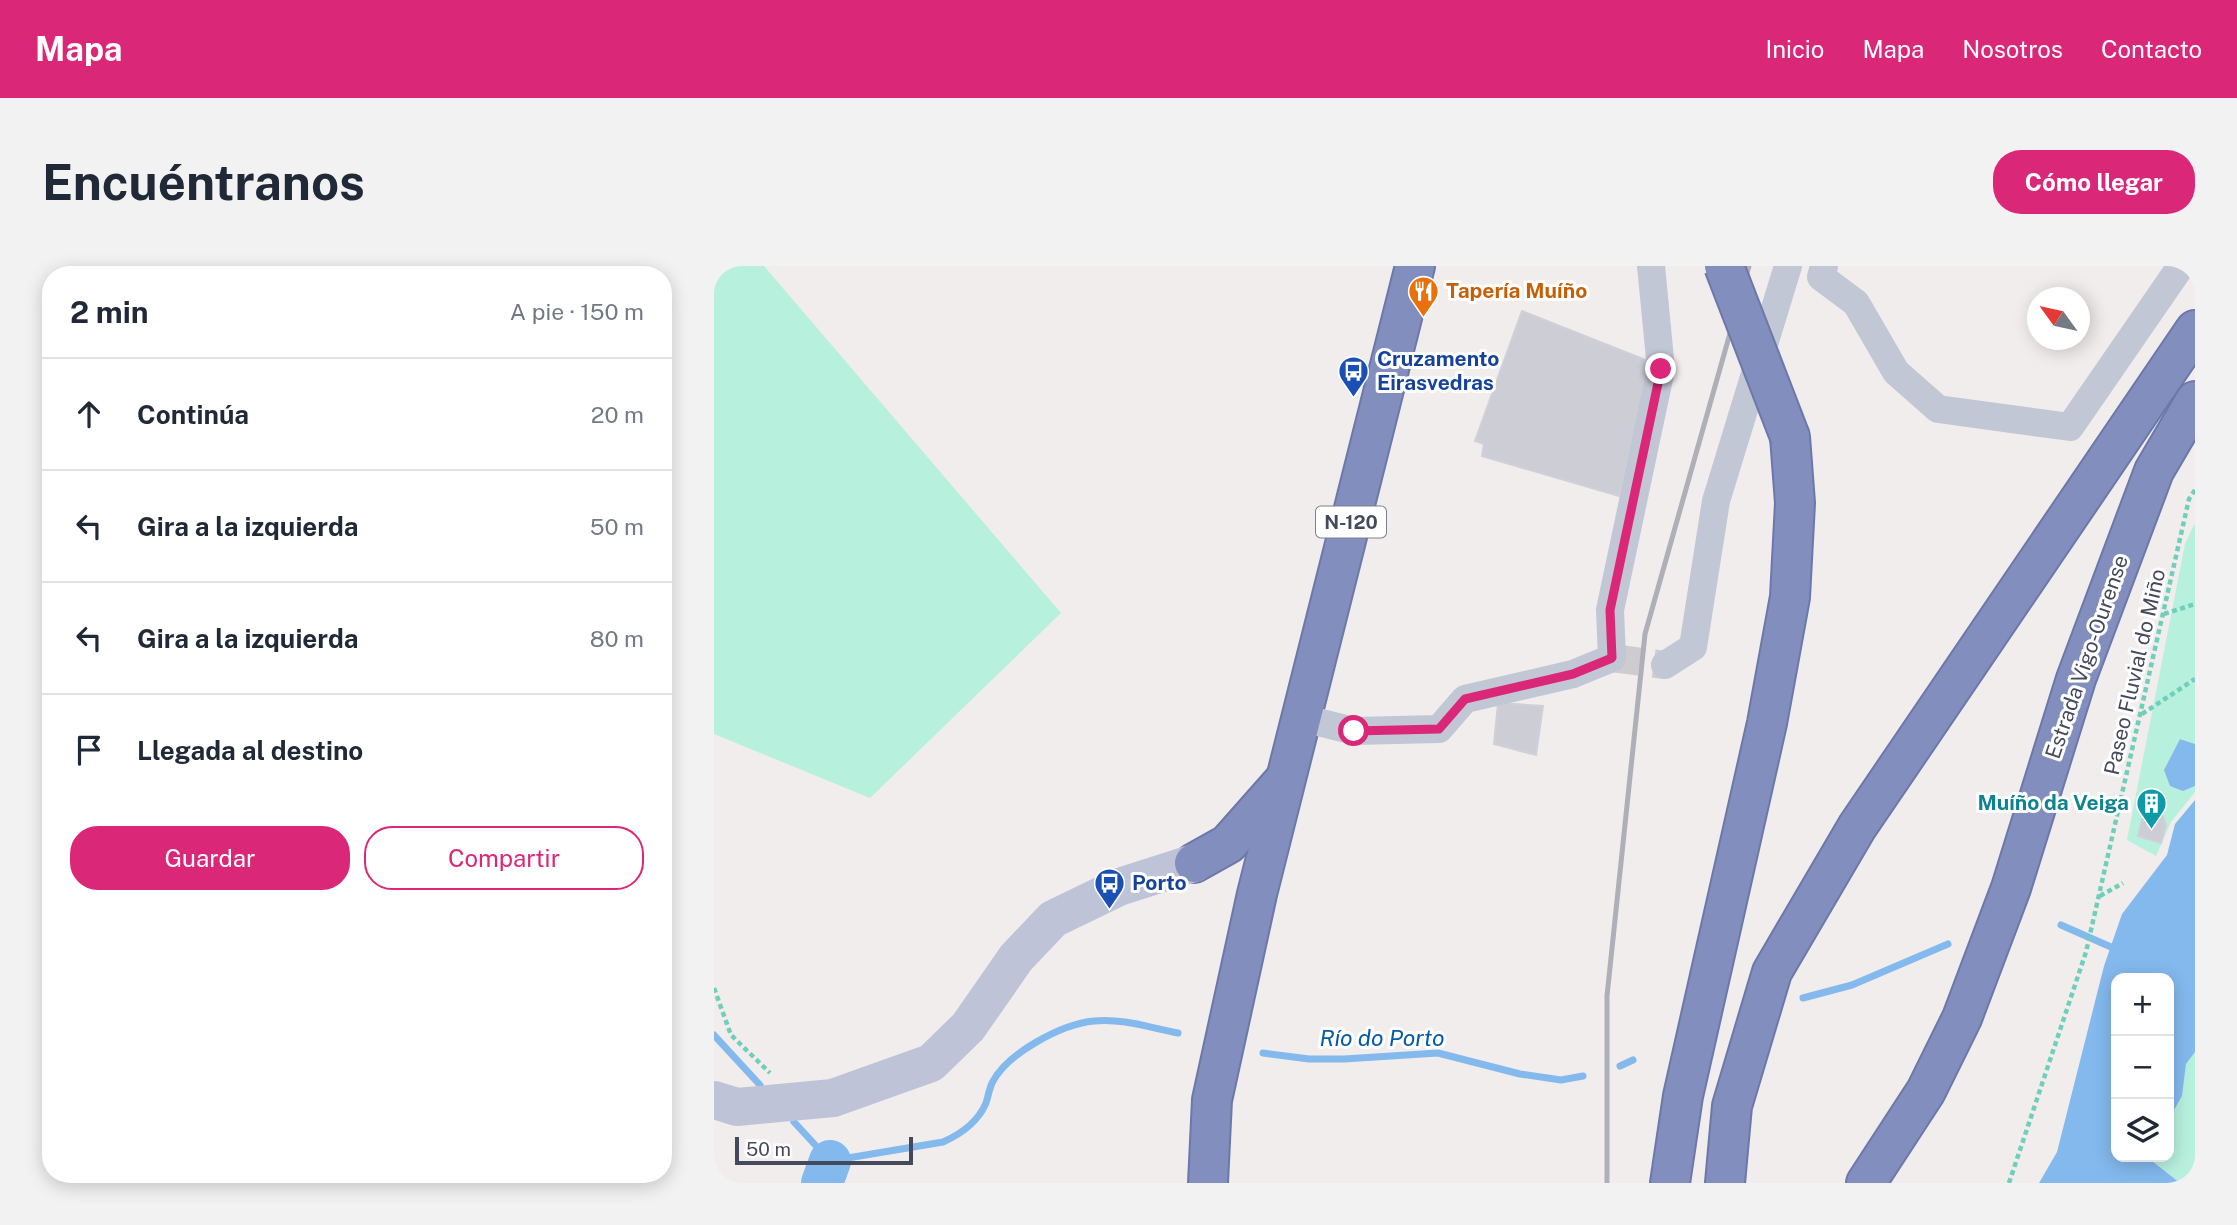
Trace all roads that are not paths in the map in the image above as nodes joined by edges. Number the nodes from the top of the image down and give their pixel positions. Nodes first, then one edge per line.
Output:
1 (1415, 266) edge
2 (1651, 266) edge
3 (1724, 266) edge
4 (1788, 266) edge
5 (1824, 266) edge
6 (2181, 266) edge
7 (2195, 330) edge
8 (2195, 401) edge
9 (1665, 665) tunnel mouth
10 (1302, 718) junction
11 (1287, 777) junction
12 (1194, 863) junction
13 (1257, 894) junction
14 (714, 1100) edge
15 (1208, 1183) edge
16 (1670, 1183) edge
17 (1725, 1183) edge
18 (1866, 1183) edge

1 - 10 highway, N-120
2 - 10 street
3 - 16 highway, bridge
4 - 9 street
5 - 6 street
7 - 17 highway
8 - 18 highway, Estrada Vigo-Ourense
10 - 11 highway, N-120
11 - 12 highway
11 - 13 highway, N-120
12 - 13 highway
12 - 14 street
13 - 15 highway, N-120

